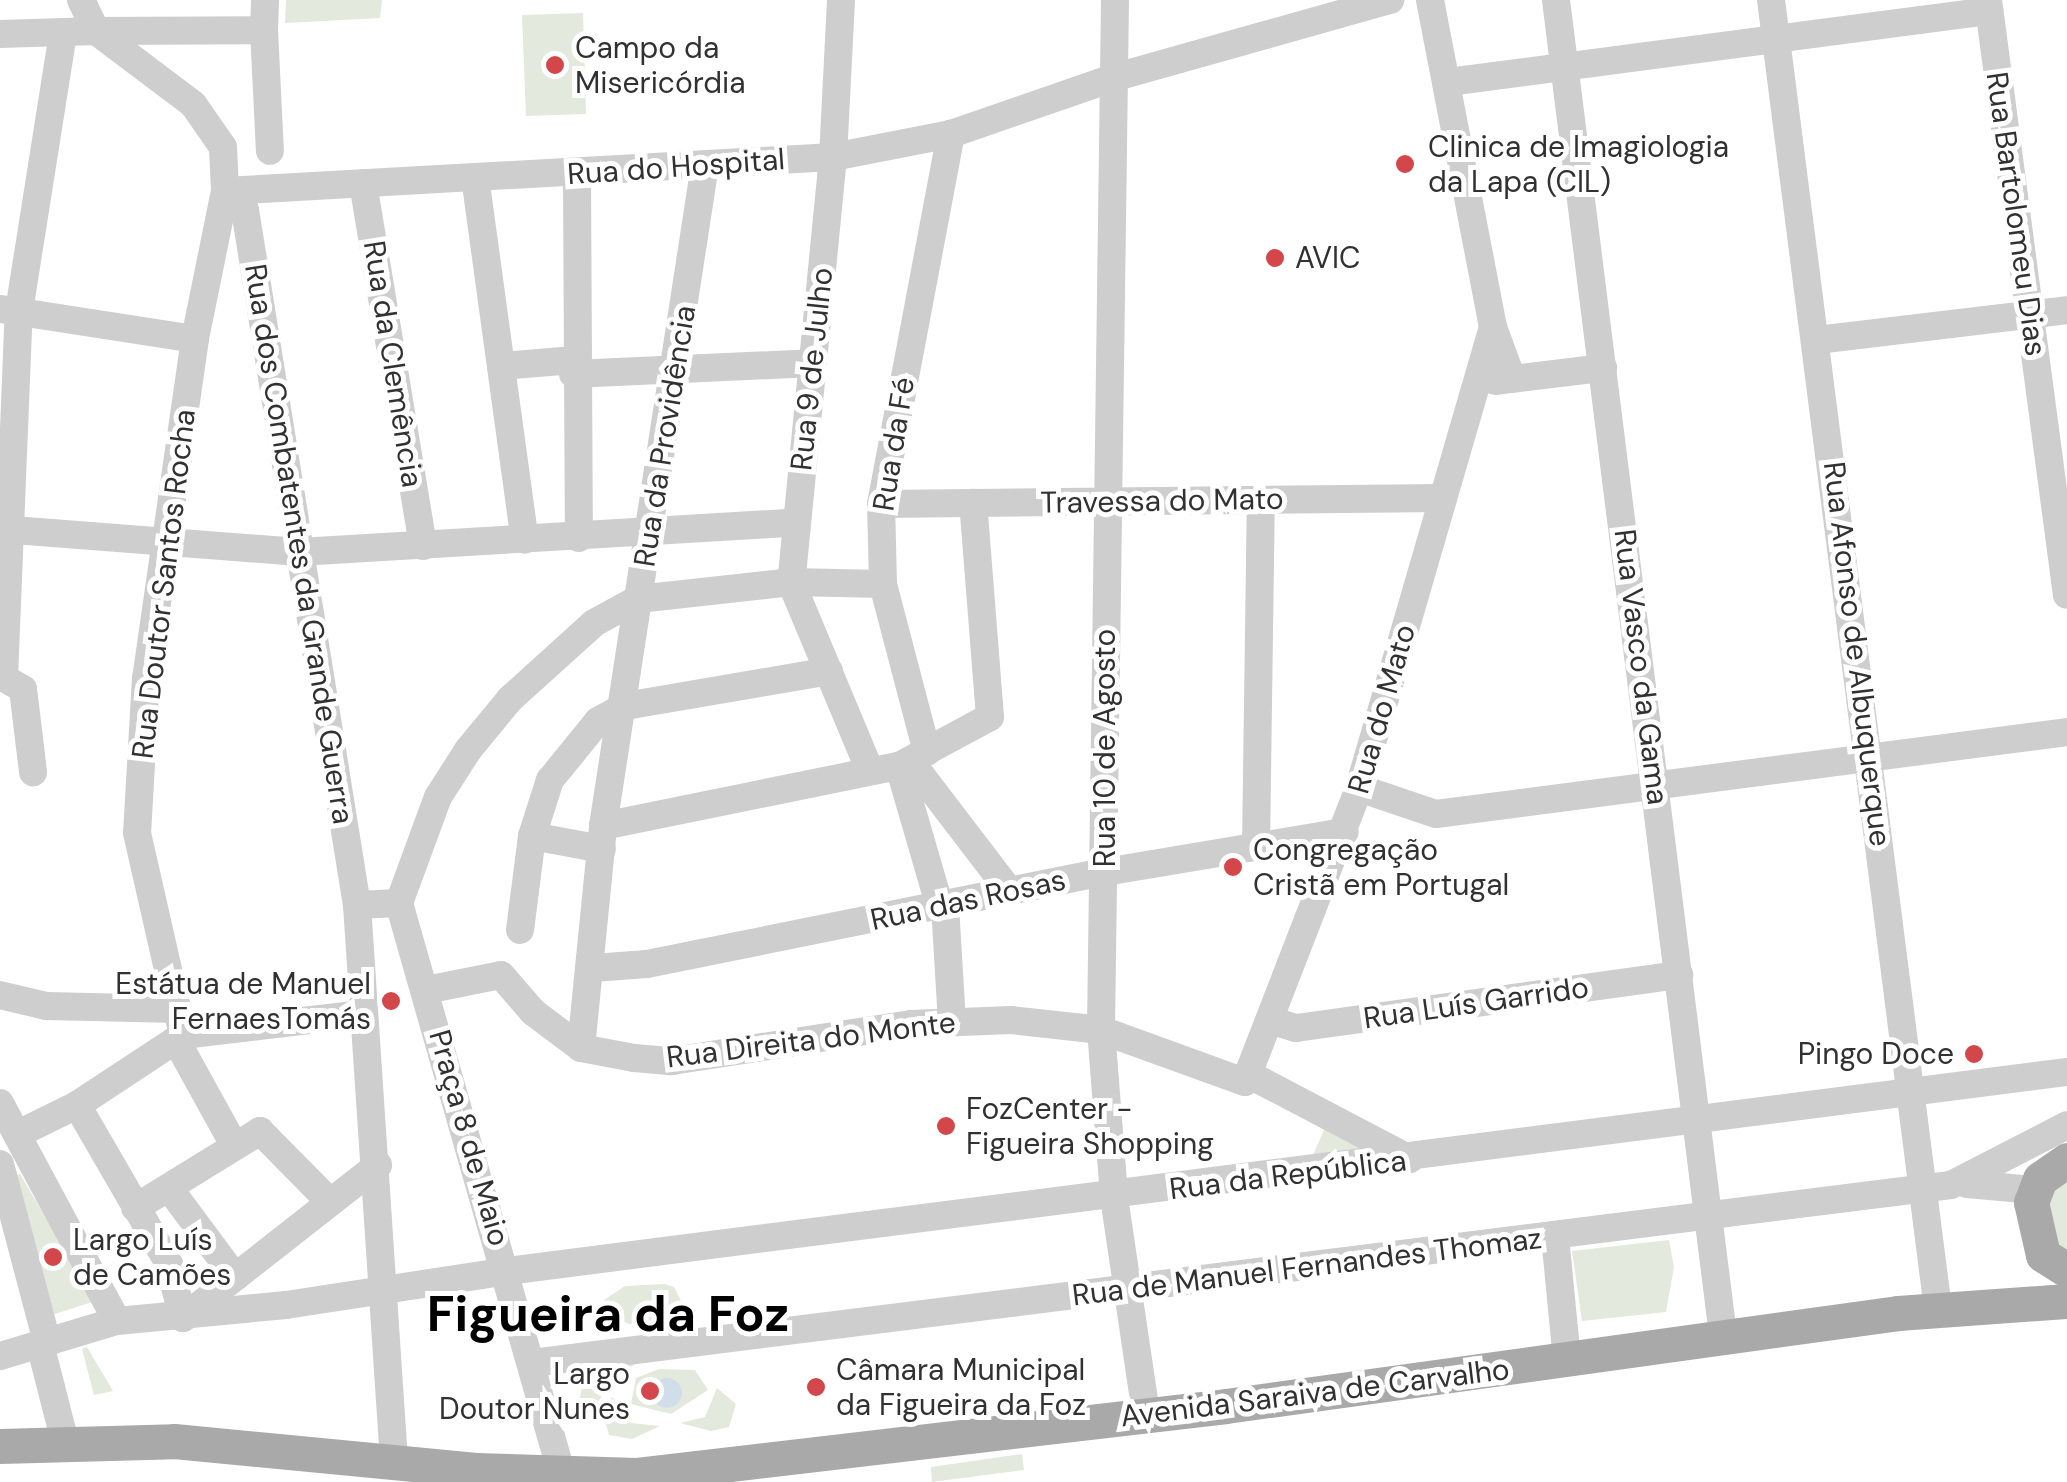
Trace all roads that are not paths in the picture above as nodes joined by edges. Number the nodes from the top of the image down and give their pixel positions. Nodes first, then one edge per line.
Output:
1 (81, 0) edge
2 (265, 0) edge
3 (841, 0) edge
4 (1115, 0) edge
5 (1390, 0) edge
6 (1430, 0) edge
7 (1556, 0) edge
8 (1770, 0) edge
9 (1989, 6) edge
10 (264, 30) junction
11 (96, 31) junction
12 (63, 32) junction
13 (0, 34) edge
14 (1776, 40) junction
15 (1564, 70) junction
16 (1116, 77) junction
17 (1448, 82) junction
18 (951, 134) junction
19 (270, 151) dead end
20 (833, 157) junction
21 (705, 165) junction
22 (577, 174) junction
23 (475, 177) junction
24 (363, 183) junction
25 (224, 191) junction
26 (10, 310) edge
27 (2067, 310) edge
28 (2030, 316) junction
29 (1492, 327) junction
30 (195, 339) junction
31 (1817, 340) junction
32 (813, 363) junction
33 (501, 366) junction
34 (573, 367) junction
35 (1602, 368) junction
36 (677, 369) junction
37 (1512, 379) junction
38 (1476, 383) junction
39 (1443, 498) junction
40 (1261, 500) junction
41 (1106, 502) junction
42 (973, 503) junction
43 (881, 504) junction
44 (798, 522) junction
45 (6, 530) edge
46 (650, 533) junction
47 (578, 538) junction
48 (166, 540) junction
49 (526, 540) junction
50 (423, 546) junction
51 (299, 552) junction
52 (791, 582) junction
53 (883, 584) junction
54 (2067, 595) edge
55 (638, 600) junction
56 (828, 671) junction
57 (2, 679) edge
58 (625, 706) junction
59 (2067, 732) edge
60 (1870, 755) junction
61 (912, 760) junction
62 (870, 771) junction
63 (33, 772) dead end
64 (1657, 784) junction
65 (1359, 788) junction
66 (1345, 832) junction
67 (532, 836) junction
68 (602, 837) junction
69 (1256, 846) junction
70 (1106, 872) junction
71 (1009, 890) junction
72 (399, 903) junction
73 (358, 905) junction
74 (942, 906) junction
75 (520, 930) dead end
76 (592, 968) junction
77 (1679, 974) junction
78 (426, 990) junction
79 (0, 995) edge
80 (363, 1014) junction
81 (1273, 1021) junction
82 (952, 1022) junction
83 (179, 1028) junction
84 (1101, 1030) junction
85 (581, 1048) junction
86 (2067, 1072) edge
87 (1246, 1078) junction
88 (1913, 1095) junction
89 (0, 1104) edge
90 (77, 1105) junction
91 (1696, 1124) junction
92 (2067, 1125) edge
93 (20, 1133) junction
94 (234, 1145) junction
95 (1410, 1160) junction
96 (0, 1164) edge
97 (378, 1164) junction
98 (1997, 1165) junction
99 (2050, 1173) edge
100 (1938, 1186) junction
101 (169, 1188) junction
102 (1114, 1197) junction
103 (330, 1202) junction
104 (135, 1208) junction
105 (1708, 1215) junction
106 (1555, 1236) junction
107 (2055, 1262) edge
108 (507, 1271) junction
109 (235, 1277) junction
110 (2067, 1286) edge
111 (1131, 1289) junction
112 (387, 1290) junction
113 (2011, 1300) junction
114 (2067, 1300) edge
115 (1938, 1308) junction
116 (184, 1318) junction
117 (117, 1321) junction
118 (1723, 1334) junction
119 (43, 1343) junction
120 (0, 1356) edge
121 (1567, 1361) junction
122 (532, 1363) junction
123 (1146, 1415) junction
124 (65, 1442) junction
125 (0, 1446) edge
126 (394, 1460) junction
127 (562, 1475) junction

1 - 11 street
2 - 10 street
3 - 20 street, Rua 9 de Julho
4 - 16 street, Rua 10 de Agosto
5 - 16 street, Rua do Hospital
6 - 17 street
7 - 15 street, Rua Vasco da Gama
8 - 14 street, Rua Afonso de Albuquerque
9 - 14 street
9 - 28 street, Rua Bartolomeu Dias
10 - 11 street
10 - 19 street
11 - 12 street
11 - 25 street
12 - 13 street
12 - 26 street
14 - 15 street
14 - 31 street, Rua Afonso de Albuquerque
15 - 17 street
15 - 35 street, Rua Vasco da Gama
16 - 18 street, Rua do Hospital
16 - 41 street, Rua 10 de Agosto
17 - 29 street
18 - 20 street, Rua do Hospital
18 - 43 street, Rua da Fé
20 - 21 street, Rua do Hospital
20 - 32 street, Rua 9 de Julho
21 - 22 street, Rua do Hospital
21 - 36 street, Rua da Providência
22 - 23 street, Rua do Hospital
22 - 34 street
23 - 24 street, Rua do Hospital
23 - 33 street
24 - 25 street, Rua do Hospital
24 - 50 street, Rua da Clemência
25 - 30 street, Rua Doutor Santos Rocha
25 - 51 street, Rua dos Combatentes da Grande Guerra
26 - 30 street
26 - 45 street
27 - 28 street
28 - 31 street
28 - 54 street, Rua Bartolomeu Dias
29 - 37 street
29 - 38 street, Rua do Mato
30 - 48 street, Rua Doutor Santos Rocha
31 - 60 street, Rua Afonso de Albuquerque
32 - 36 street
32 - 44 street, Rua 9 de Julho
33 - 34 street
33 - 49 street
34 - 36 street
34 - 47 street
35 - 37 street
35 - 64 street, Rua Vasco da Gama
36 - 46 street, Rua da Providência
37 - 38 street
38 - 39 street, Rua do Mato
39 - 40 street, Travessa do Mato
39 - 65 street, Rua do Mato
40 - 41 street, Travessa do Mato
40 - 69 street
41 - 42 street, Travessa do Mato
41 - 70 street, Rua 10 de Agosto
42 - 43 street, Travessa do Mato
42 - 61 street
43 - 53 street, Rua da Fé
44 - 46 street
44 - 52 street, Rua 9 de Julho
45 - 48 street
45 - 57 street
46 - 47 street
46 - 55 street, Rua da Providência
47 - 49 street
48 - 51 street
48 - 83 street, Rua Doutor Santos Rocha
49 - 50 street
50 - 51 street
51 - 73 street, Rua dos Combatentes da Grande Guerra
52 - 53 street
52 - 55 street
52 - 56 street
53 - 61 street, Rua da Fé
55 - 58 street, Rua da Providência
55 - 72 street
56 - 58 street
56 - 62 street
57 - 63 street
58 - 67 street
58 - 68 street, Rua da Providência
59 - 60 street
60 - 64 street
60 - 88 street, Rua Afonso de Albuquerque
61 - 62 street
61 - 71 street
61 - 74 street, Rua da Fé
62 - 68 street
64 - 65 street
64 - 77 street, Rua Vasco da Gama
65 - 66 street, Rua do Mato
66 - 69 street, Rua das Rosas
66 - 81 street, Rua do Mato
67 - 68 street
67 - 75 street
68 - 76 street, Rua da Providência
69 - 70 street, Rua das Rosas
70 - 71 street, Rua das Rosas
70 - 84 street, Rua 10 de Agosto
71 - 74 street, Rua das Rosas
72 - 73 street
72 - 78 street, Praça 8 de Maio
73 - 80 street
74 - 76 street, Rua das Rosas
74 - 82 street, Rua da Fé
76 - 85 street, Rua da Providência
77 - 81 street, Rua Luís Garrido
77 - 91 street, Rua Vasco da Gama
78 - 85 street
78 - 108 street, Praça 8 de Maio
79 - 83 street
80 - 83 street
80 - 97 street
81 - 87 street, Rua do Mato
82 - 84 street, Rua Direita do Monte
82 - 85 street, Rua Direita do Monte
83 - 90 street
83 - 94 street, Rua Doutor Santos Rocha
84 - 87 street, Rua Direita do Monte
84 - 102 street, Rua 10 de Agosto
86 - 88 street, Rua da República
87 - 95 street, Rua Direita do Monte
88 - 91 street, Rua da República
88 - 100 street, Rua Afonso de Albuquerque
89 - 93 street
90 - 93 street
90 - 104 street
91 - 95 street, Rua da República
91 - 105 street, Rua Vasco da Gama
92 - 98 street, Rua de Manuel Fernandes Thomaz
93 - 117 street
94 - 101 street
94 - 103 street
95 - 102 street, Rua da República
96 - 119 street
97 - 103 street
97 - 112 street
98 - 99 street
98 - 100 street, Rua de Manuel Fernandes Thomaz
99 - 100 street
99 - 107 main road
100 - 105 street, Rua de Manuel Fernandes Thomaz
100 - 115 street, Rua Afonso de Albuquerque
101 - 104 street
101 - 109 street
102 - 108 street, Rua da República
102 - 111 street, Rua 10 de Agosto
103 - 109 street
104 - 116 street
105 - 106 street, Rua de Manuel Fernandes Thomaz
105 - 118 street, Rua Vasco da Gama
106 - 111 street, Rua de Manuel Fernandes Thomaz
106 - 121 street
107 - 113 main road
108 - 112 street, Praça 8 de Maio
108 - 122 street
109 - 116 street
110 - 113 main road
111 - 122 street, Rua de Manuel Fernandes Thomaz
111 - 123 street, Rua 10 de Agosto
112 - 116 street, Praça 8 de Maio
112 - 126 street
113 - 114 main road, Avenida Saraiva de Carvalho
113 - 115 main road, Avenida Saraiva de Carvalho
115 - 118 main road, Avenida Saraiva de Carvalho
116 - 117 street, Praça 8 de Maio
117 - 119 street, Praça 8 de Maio
118 - 121 main road, Avenida Saraiva de Carvalho
119 - 120 street, Praça 8 de Maio
119 - 124 street
121 - 123 main road, Avenida Saraiva de Carvalho
122 - 127 street
123 - 127 main road, Avenida Saraiva de Carvalho
124 - 125 main road, Avenida Saraiva de Carvalho
124 - 126 main road, Avenida Saraiva de Carvalho
126 - 127 main road, Avenida Saraiva de Carvalho

